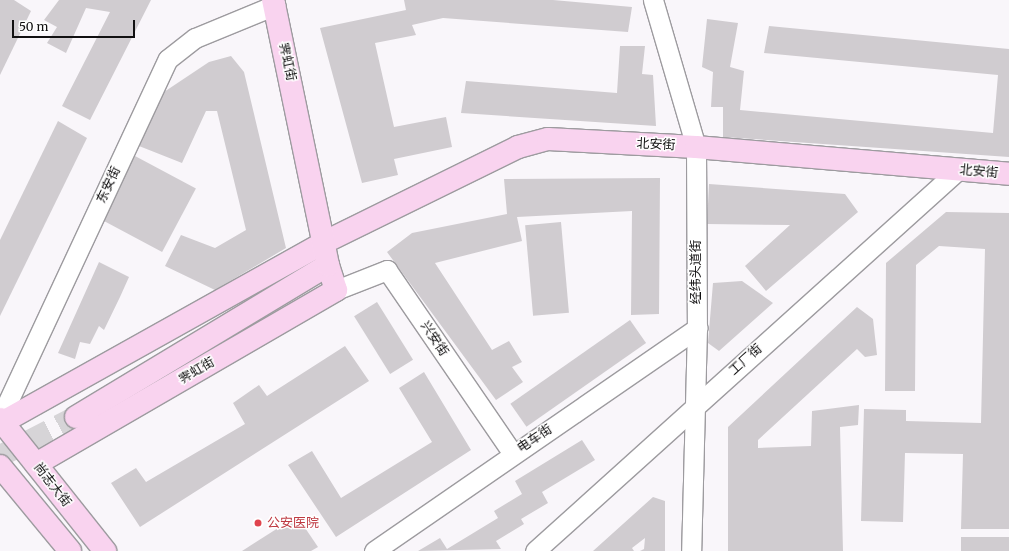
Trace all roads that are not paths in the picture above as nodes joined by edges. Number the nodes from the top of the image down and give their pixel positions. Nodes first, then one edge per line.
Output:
1 (653, 0) edge
2 (274, 2) edge
3 (696, 147) junction
4 (958, 170) junction
5 (1009, 174) edge
6 (325, 242) junction
7 (328, 265) junction
8 (336, 290) junction
9 (697, 328) junction
10 (692, 409) junction
11 (2, 412) edge
12 (76, 417) tunnel mouth
13 (513, 454) junction
14 (36, 464) junction
15 (1, 469) edge
16 (70, 551) edge
17 (104, 551) edge
18 (374, 551) edge
19 (535, 551) edge
20 (691, 551) edge

1 - 3 street, 经纬头道街
2 - 6 main road, 霁虹街
2 - 11 street, 东安街
3 - 4 main road, 北安街
3 - 6 main road, 北安街
3 - 9 street, 经纬头道街
4 - 5 main road, 北安街
4 - 10 street, 工厂街
6 - 7 main road, 霁虹街
6 - 11 main road, 北安街
7 - 8 main road, 霁虹街
7 - 12 main road, 霁虹街
8 - 13 street, 兴安街
8 - 14 main road, 霁虹街
9 - 10 street, 经纬头道街
9 - 13 street, 电车街
10 - 19 street, 工厂街
10 - 20 street, 经纬头道街
11 - 14 main road, 尚志大街
13 - 18 street, 电车街
14 - 17 main road, 尚志大街
15 - 16 main road

